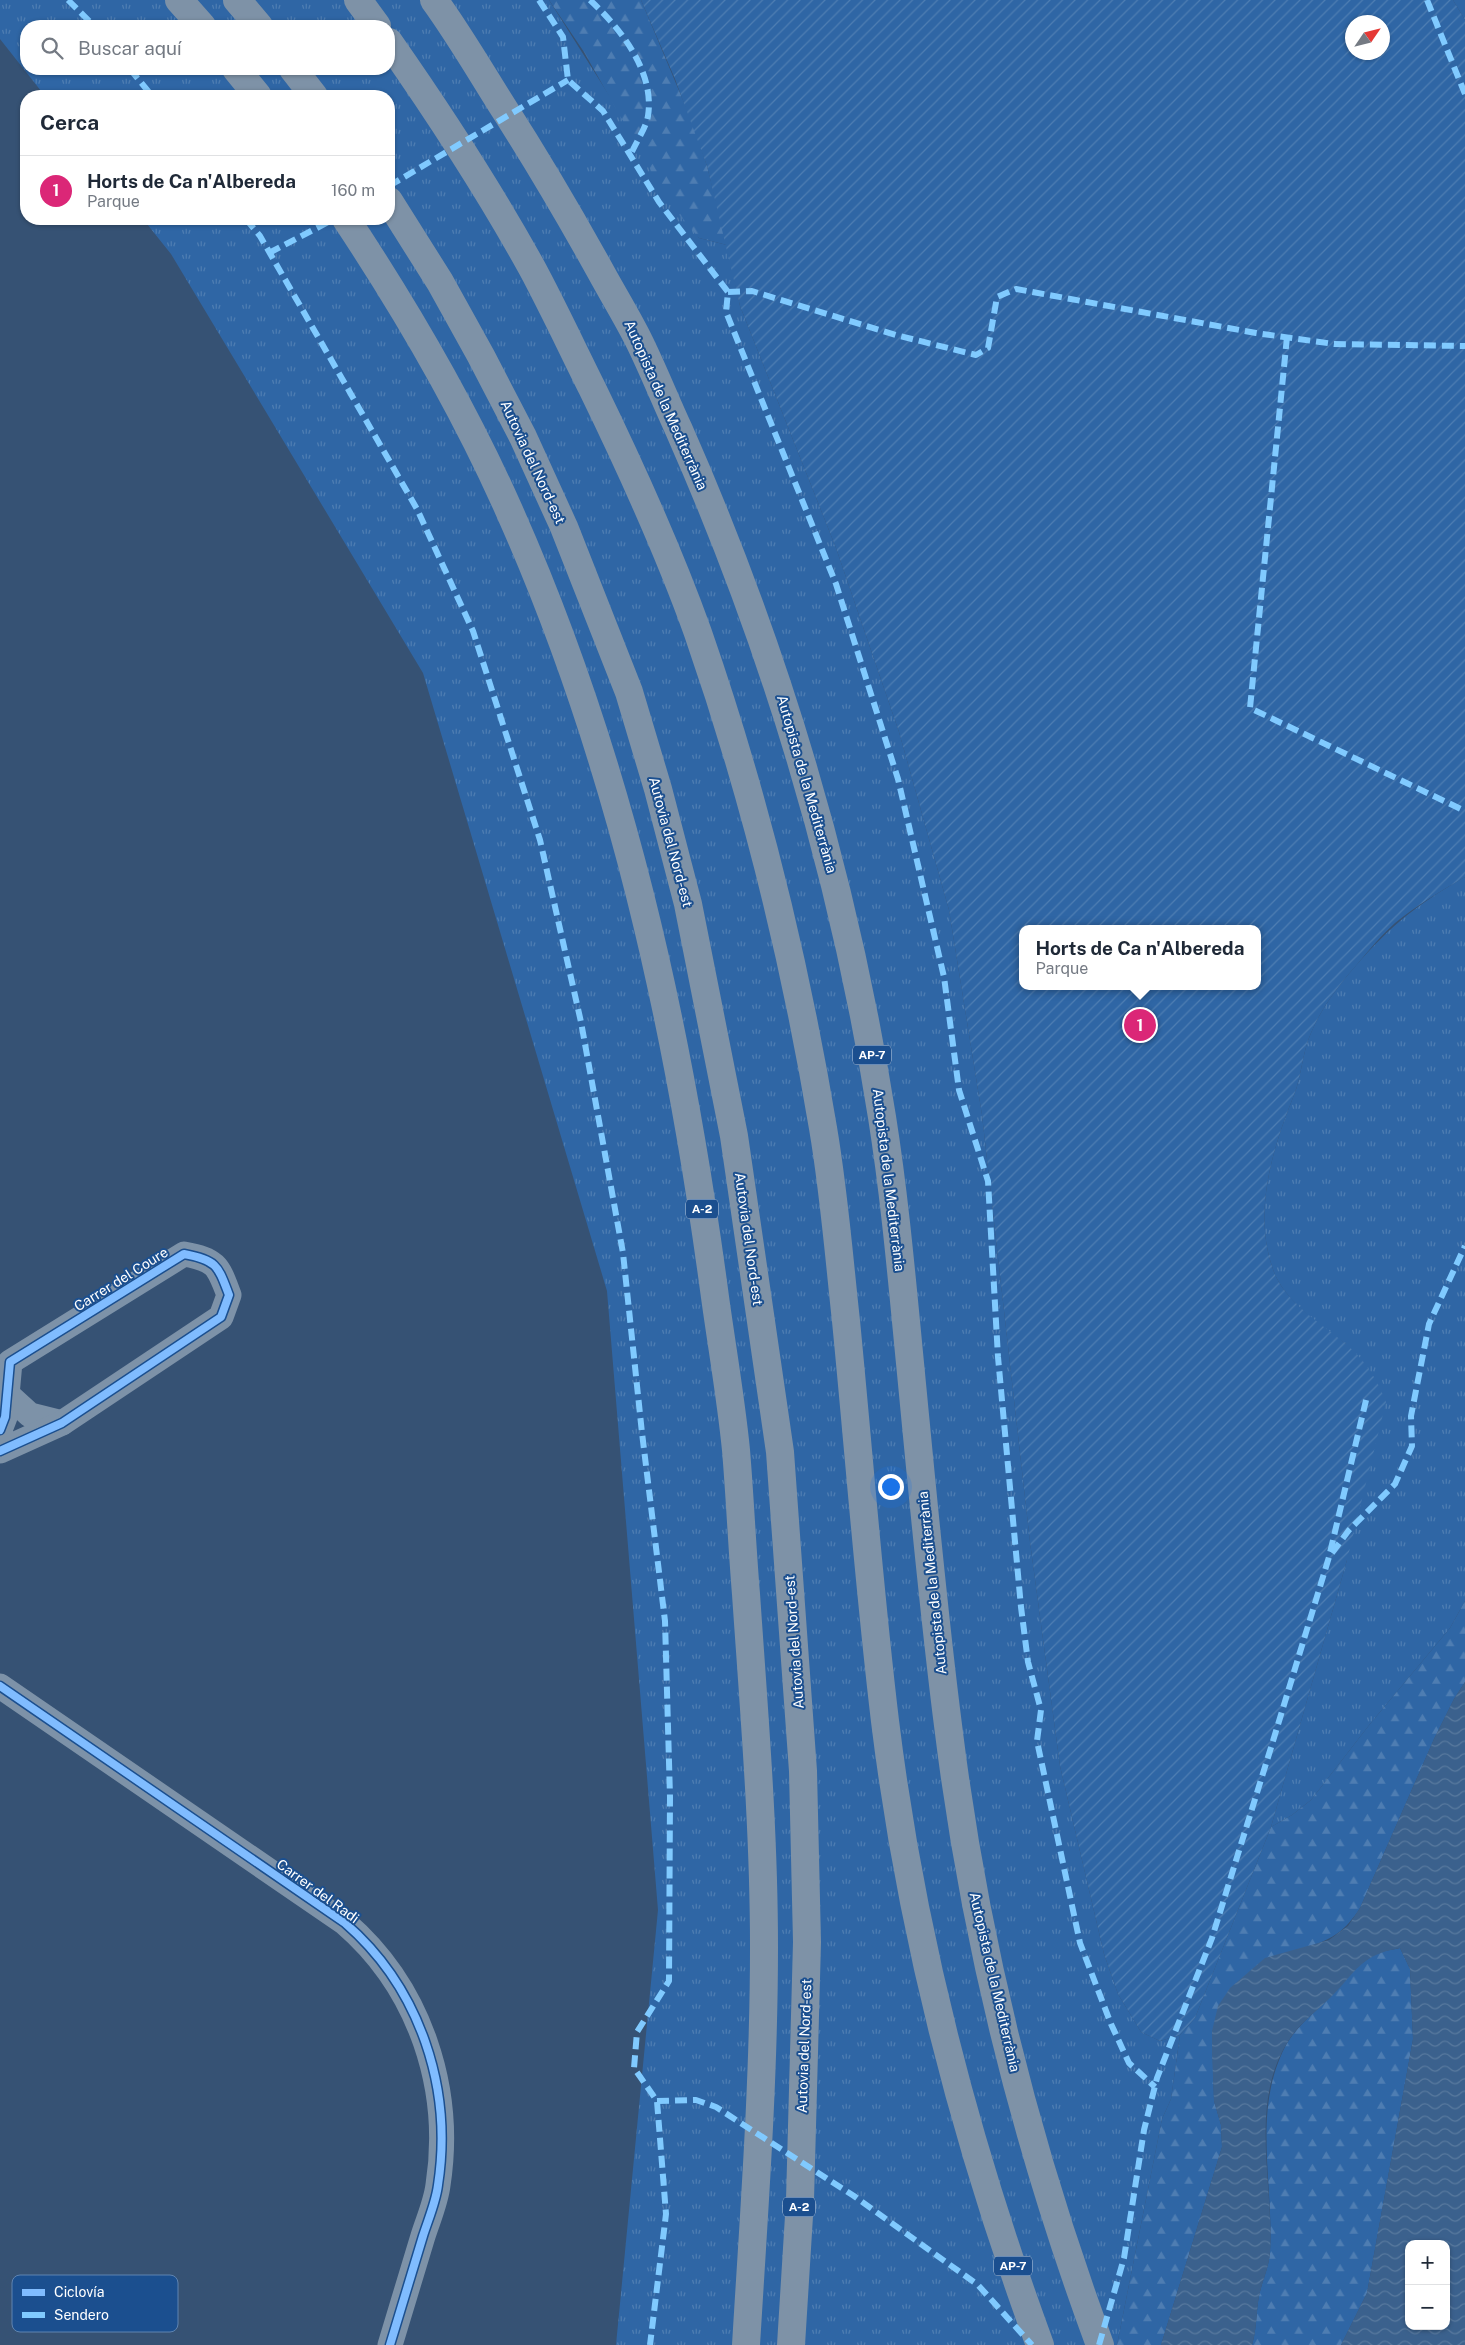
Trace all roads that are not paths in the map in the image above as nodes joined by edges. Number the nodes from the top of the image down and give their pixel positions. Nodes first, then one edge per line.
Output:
1 (179, 0) edge
2 (237, 0) edge
3 (358, 0) edge
4 (434, 0) edge
5 (197, 20) edge
6 (254, 20) edge
7 (373, 20) edge
8 (395, 51) edge
9 (241, 75) edge
10 (298, 75) edge
11 (253, 90) edge
12 (309, 90) edge
13 (395, 211) edge
14 (350, 225) edge
15 (7, 1394) junction
16 (62, 1423) junction
17 (0, 1430) edge
18 (0, 1451) edge
19 (0, 1686) edge
20 (390, 2345) edge
21 (746, 2345) edge
22 (791, 2345) edge
23 (1040, 2345) edge
24 (1100, 2345) edge

1 - 5 highway
2 - 6 highway
3 - 7 highway
4 - 24 highway, Autopista de la Mediterrània / AP-7
8 - 23 highway, AP-7
9 - 11 highway
10 - 12 highway
13 - 22 highway, Autovia del Nord-est / A-2
14 - 21 highway, A-2
15 - 16 street
15 - 16 street, Carrer del Coure
15 - 17 street, Carrer del Coure
16 - 18 street, Carrer del Coure
19 - 20 street, Carrer del Radi

